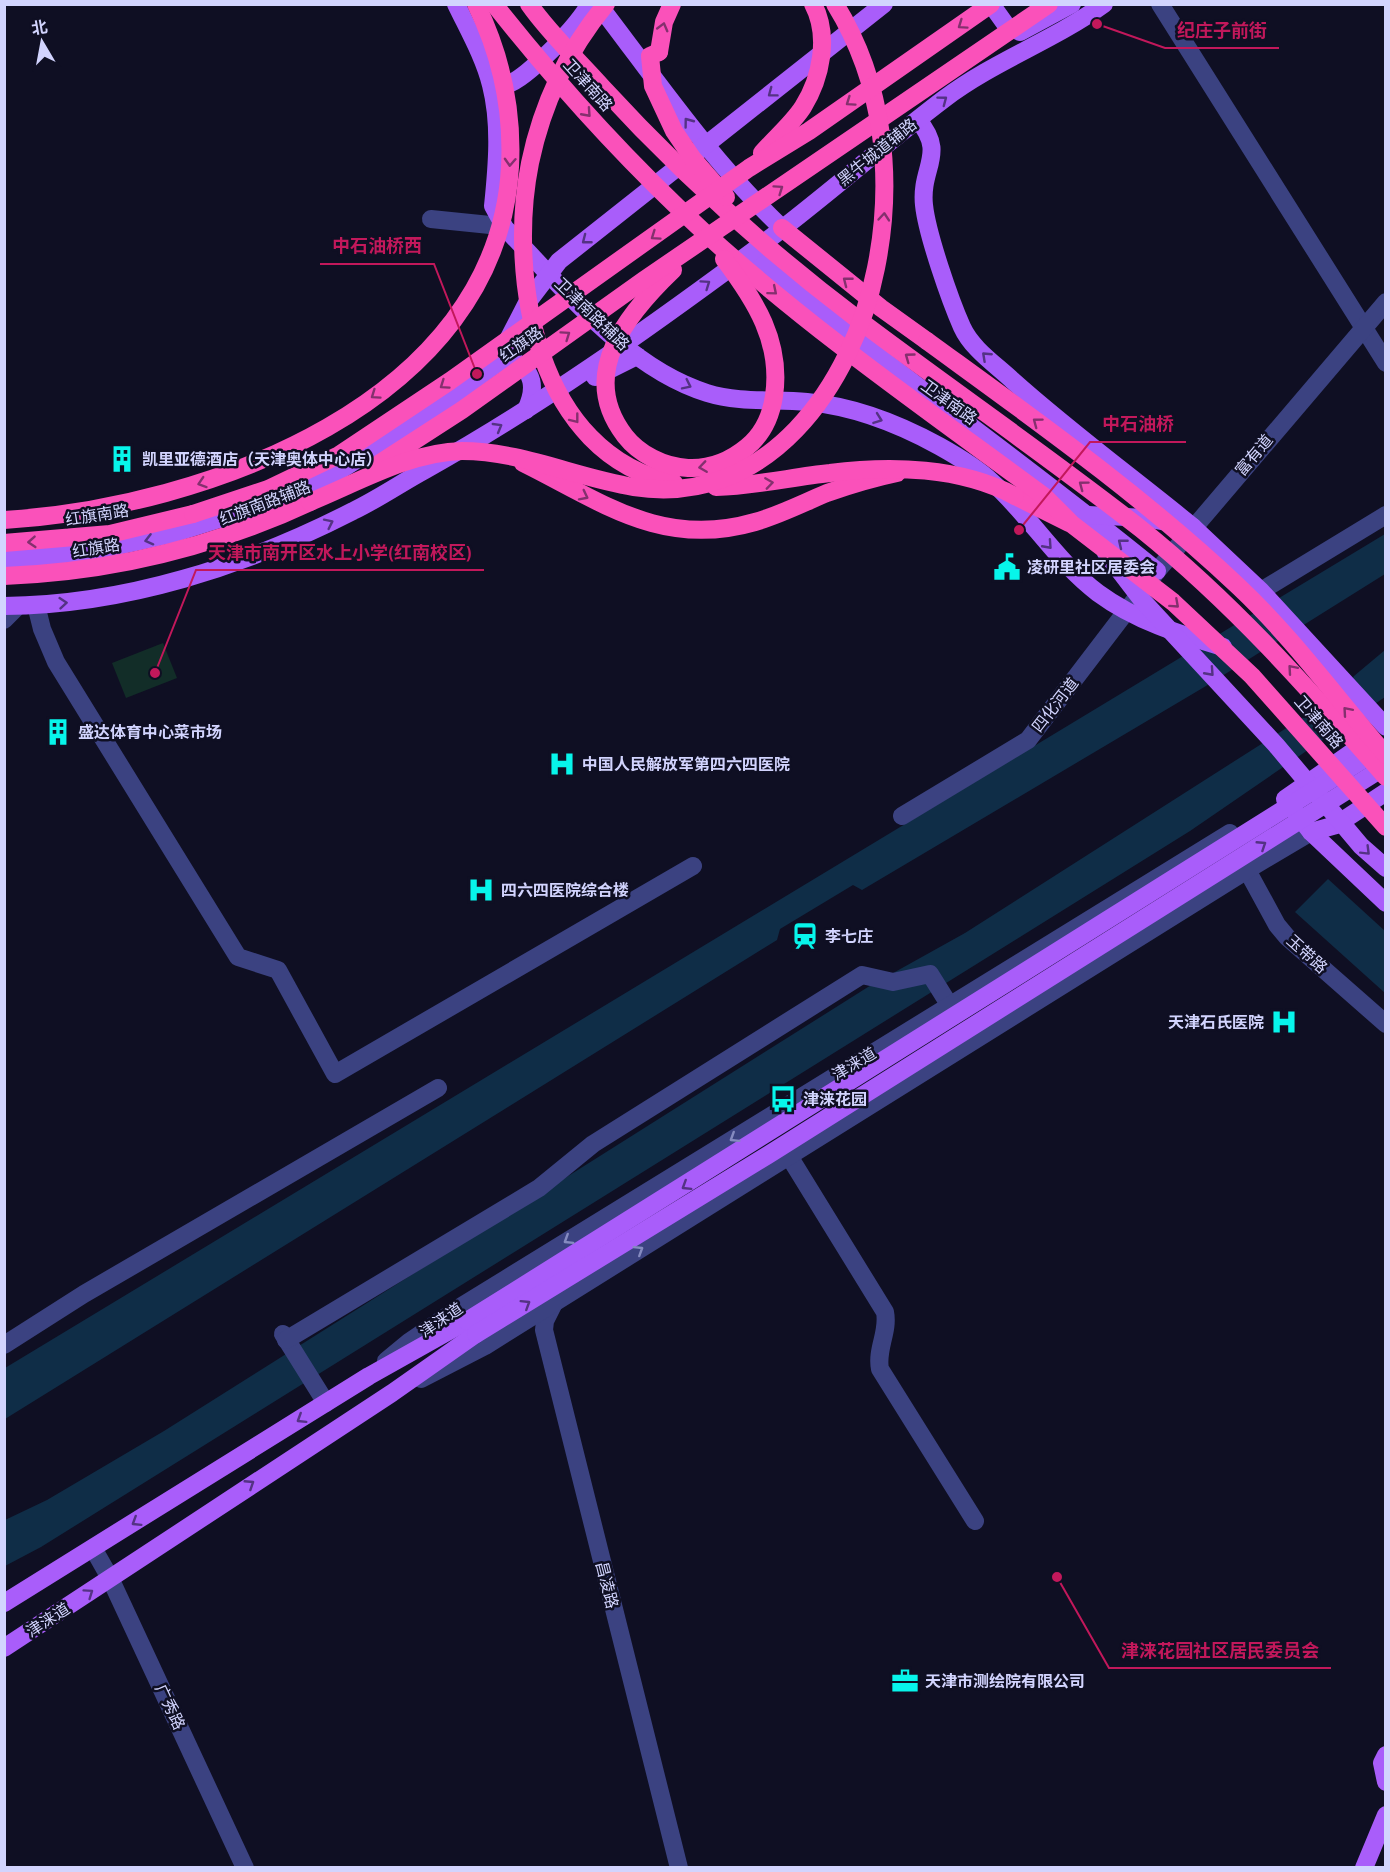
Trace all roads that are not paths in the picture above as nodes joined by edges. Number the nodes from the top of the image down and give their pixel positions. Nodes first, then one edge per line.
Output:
1 (456, 4) edge
2 (476, 4) edge
3 (494, 4) edge
4 (529, 4) edge
5 (589, 4) edge
6 (598, 4) edge
7 (606, 4) edge
8 (672, 4) edge
9 (813, 4) edge
10 (835, 4) edge
11 (884, 4) edge
12 (979, 4) edge
13 (991, 4) edge
14 (1049, 4) edge
15 (1072, 4) edge
16 (1104, 4) edge
17 (1160, 4) edge
18 (987, 69) junction
19 (488, 74) junction
20 (918, 120) junction
21 (705, 145) junction
22 (748, 168) junction
23 (494, 206) junction
24 (431, 219) dead end
25 (490, 225) joint
26 (782, 228) junction
27 (702, 238) junction
28 (759, 238) junction
29 (750, 254) junction
30 (548, 272) junction
31 (1386, 302) edge
32 (1363, 327) junction
33 (622, 345) junction
34 (637, 356) junction
35 (1386, 363) edge
36 (495, 365) junction
37 (547, 395) junction
38 (526, 410) junction
39 (513, 459) junction
40 (907, 471) junction
41 (336, 473) junction
42 (310, 502) junction
43 (355, 510) junction
44 (193, 514) joint
45 (1386, 515) edge
46 (4, 520) edge
47 (1081, 520) junction
48 (1193, 527) junction
49 (4, 543) edge
50 (1104, 549) junction
51 (4, 560) edge
52 (1157, 571) junction
53 (4, 576) edge
54 (1262, 591) junction
55 (20, 606) edge
56 (1127, 612) junction
57 (4, 620) edge
58 (1383, 725) edge
59 (1386, 746) edge
60 (1386, 755) edge
61 (1333, 756) junction
62 (1386, 766) edge
63 (1386, 777) edge
64 (1386, 792) edge
65 (1285, 799) junction
66 (902, 816) dead end
67 (1386, 827) edge
68 (1311, 832) junction
69 (693, 866) dead end
70 (1386, 868) edge
71 (1247, 870) junction
72 (1386, 903) edge
73 (948, 1002) junction
74 (1386, 1024) edge
75 (438, 1088) dead end
76 (765, 1119) junction
77 (789, 1156) junction
78 (554, 1303) junction
79 (471, 1328) junction
80 (506, 1334) junction
81 (4, 1345) edge
82 (369, 1376) junction
83 (392, 1393) junction
84 (326, 1403) junction
85 (975, 1521) dead end
86 (93, 1548) junction
87 (111, 1578) junction
88 (4, 1603) edge
89 (4, 1648) edge
90 (1386, 1755) edge
91 (1386, 1782) edge
92 (1386, 1815) edge
93 (244, 1868) edge
94 (670, 1868) edge
95 (679, 1868) edge
96 (1365, 1868) edge

1 - 19 main road
2 -> 46 highway, bridge
3 -> 27 highway, 卫津南路, bridge
4 - 28 highway, 卫津南路, bridge
5 - 19 main road
21 -> 6 main road
7 -> 40 highway, bridge
28 -> 8 highway, bridge
9 - 22 highway, bridge
39 -> 10 highway, bridge
11 -> 21 main road
12 - 18 main road
13 - 15 main road
13 -> 22 highway, 红旗路, bridge
27 -> 14 highway, 红旗路, bridge
16 - 18 main road, 黑牛城道辅路
17 - 32 street
20 -> 18 main road, 黑牛城道辅路
19 - 23 main road
20 - 26 main road, 黑牛城道辅路
48 -> 20 main road
21 - 26 main road
21 -> 30 main road
22 -> 44 highway, 红旗路, bridge
23 - 25 main road
23 - 30 main road, 卫津南路辅路
24 - 25 street
26 - 29 main road, 黑牛城道辅路
60 -> 26 highway, bridge
27 -> 27 highway, bridge
42 -> 27 highway, 红旗路, bridge
27 -> 47 highway, 卫津南路, bridge
63 -> 28 highway, 卫津南路, bridge
33 -> 29 main road, 黑牛城道辅路
29 - 47 main road
30 - 33 main road, 卫津南路辅路
30 - 36 main road, 红旗南路辅路
31 - 32 street, 富有道
32 - 35 street
32 - 48 street, 富有道
33 - 34 main road, 卫津南路辅路
33 - 37 main road, 黑牛城道辅路
34 - 37 main road
34 -> 56 main road, 卫津南路辅路
36 - 38 main road
36 - 41 main road, 红旗南路辅路
37 - 38 main road
43 -> 38 main road
39 -> 40 highway, bridge
39 - 42 highway, bridge
40 - 47 highway, bridge
41 - 43 main road
41 -> 51 main road, 红旗南路辅路
42 - 53 highway, 红旗路
55 -> 43 main road
44 -> 49 highway, 红旗南路
45 - 54 street
47 - 48 main road
47 - 50 highway, 卫津南路, bridge
52 -> 47 main road
48 - 52 street, 富有道
48 - 54 main road
50 -> 67 highway, 卫津南路, bridge
50 -> 70 main road, bridge
52 - 56 street, 富有道
54 - 58 main road
55 - 57 street
55 - 69 street
56 - 61 main road, 卫津南路辅路, bridge
56 - 66 street, 四化河道
58 - 61 main road
59 -> 79 main road, bridge
61 - 65 main road
79 -> 62 main road, bridge
64 - 68 main road
65 - 68 main road
65 - 73 street, 津涞道
68 - 71 street, 津涞道
68 - 72 main road
71 - 74 street, 玉带路
71 - 77 street, 津涞道
73 - 76 street, 津涞道
73 - 84 street
75 - 81 street
76 - 77 street
76 -> 82 street, 津涞道
78 -> 77 street, 津涞道
77 - 85 street
78 - 80 street, 津涞道
78 - 95 street, 昌凌路
79 - 82 main road, 津涞道
79 - 83 main road, 津涞道
80 - 83 street, 津涞道
80 - 94 street, 昌凌路
82 - 84 main road, 津涞道
87 -> 83 main road, 津涞道
84 -> 86 main road, 津涞道
86 - 87 street, 广秀路
86 - 88 main road, 津涞道
89 -> 87 main road, 津涞道
87 - 93 street, 广秀路
90 - 91 main road
92 - 96 main road

